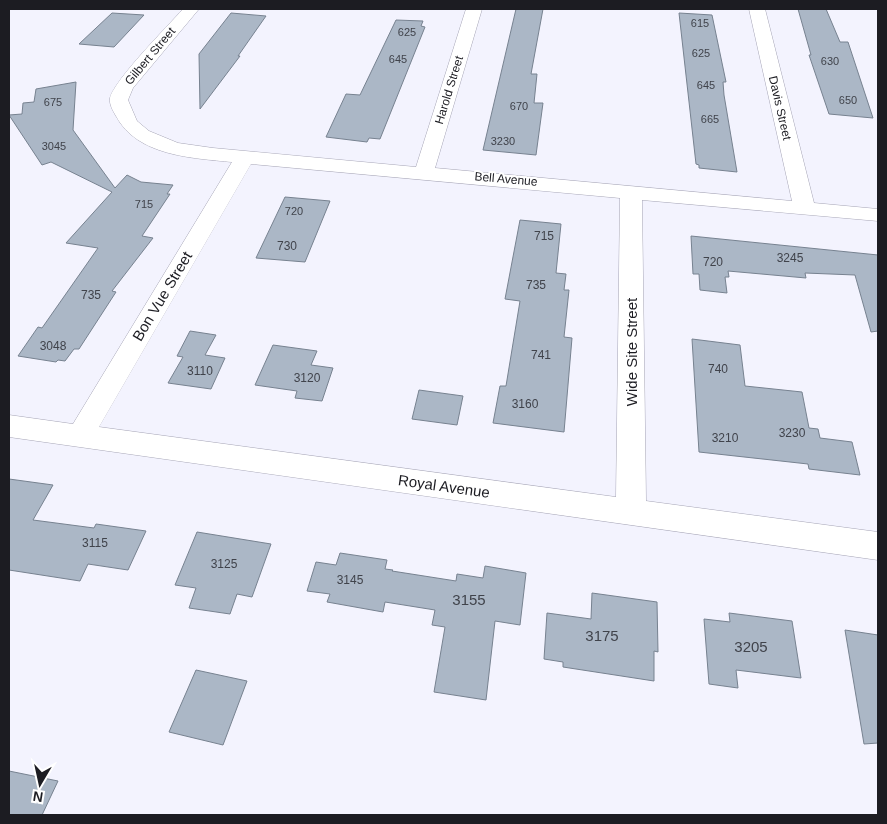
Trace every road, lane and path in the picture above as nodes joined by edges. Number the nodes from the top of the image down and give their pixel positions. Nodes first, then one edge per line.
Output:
1 (191, 9) edge
2 (474, 9) edge
3 (757, 9) edge
4 (137, 133) joint
5 (245, 157) junction
6 (424, 172) junction
7 (631, 191) junction
8 (804, 208) junction
9 (878, 215) edge
10 (9, 426) edge
11 (80, 436) junction
12 (631, 512) junction
13 (878, 546) edge

1 - 4 street, Gilbert Street
2 - 6 street, Harold Street
3 - 8 street, Davis Street
4 - 5 street, Bell Avenue
5 - 6 street, Bell Avenue
5 - 11 street, Bon Vue Street
6 - 7 street, Bell Avenue
7 - 8 street, Bell Avenue
7 - 12 street, Wide Site Street
8 - 9 street, Bell Avenue
10 - 11 street, Royal Avenue
11 - 12 street, Royal Avenue
12 - 13 street, Royal Avenue

